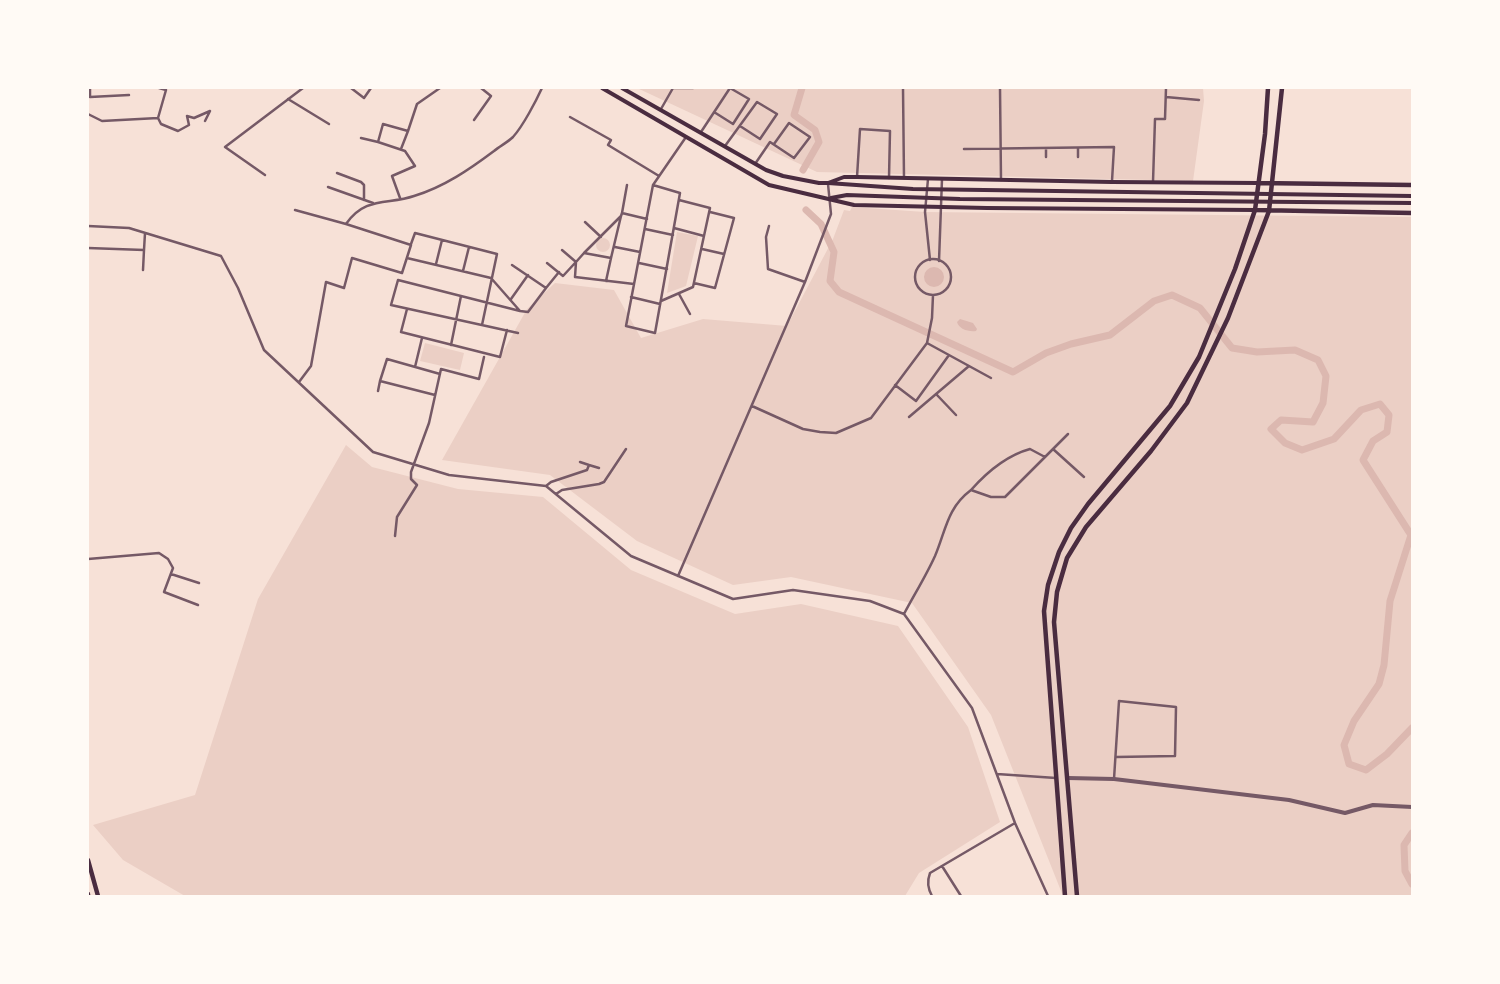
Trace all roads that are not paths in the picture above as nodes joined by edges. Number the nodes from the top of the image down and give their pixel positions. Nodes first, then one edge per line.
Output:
1 (90, 88) edge
2 (159, 88) edge
3 (303, 88) edge
4 (351, 88) edge
5 (371, 88) edge
6 (440, 88) edge
7 (483, 88) edge
8 (542, 88) edge
9 (602, 88) edge
10 (622, 88) edge
11 (693, 88) edge
12 (903, 88) edge
13 (1000, 88) edge
14 (1166, 88) edge
15 (1268, 88) edge
16 (1282, 88) edge
17 (129, 95) dead end
18 (1166, 97) junction
19 (288, 99) junction
20 (1199, 100) dead end
21 (661, 110) junction
22 (714, 112) junction
23 (88, 114) edge
24 (570, 117) dead end
25 (158, 118) junction
26 (474, 120) dead end
27 (204, 121) dead end
28 (329, 124) dead end
29 (740, 126) junction
30 (691, 127) junction
31 (408, 130) junction
32 (701, 132) junction
33 (686, 137) junction
34 (361, 138) dead end
35 (378, 142) junction
36 (774, 144) junction
37 (725, 146) junction
38 (1046, 148) junction
39 (1078, 148) junction
40 (401, 149) junction
41 (964, 149) dead end
42 (1002, 149) junction
43 (1046, 157) dead end
44 (1078, 157) dead end
45 (755, 164) junction
46 (337, 173) dead end
47 (265, 175) dead end
48 (659, 176) junction
49 (857, 177) junction
50 (889, 178) junction
51 (904, 178) junction
52 (928, 179) junction
53 (942, 179) junction
54 (1002, 180) junction
55 (1112, 182) junction
56 (828, 183) junction
57 (1153, 183) junction
58 (1258, 183) junction
59 (1272, 183) junction
60 (654, 185) junction
61 (627, 186) dead end
62 (1412, 186) edge
63 (328, 187) dead end
64 (1412, 196) edge
65 (400, 198) junction
66 (831, 198) junction
67 (364, 200) junction
68 (679, 200) junction
69 (1412, 203) edge
70 (373, 204) junction
71 (926, 207) junction
72 (940, 208) junction
73 (295, 210) dead end
74 (1254, 210) junction
75 (1269, 211) junction
76 (710, 212) junction
77 (1412, 212) edge
78 (622, 214) junction
79 (647, 219) junction
80 (585, 222) dead end
81 (346, 224) junction
82 (88, 226) edge
83 (769, 226) dead end
84 (674, 228) junction
85 (645, 229) junction
86 (145, 233) junction
87 (673, 235) junction
88 (704, 236) junction
89 (601, 237) junction
90 (442, 240) junction
91 (411, 245) junction
92 (469, 247) junction
93 (614, 247) junction
94 (88, 248) edge
95 (701, 249) junction
96 (144, 250) junction
97 (562, 250) dead end
98 (640, 252) junction
99 (584, 253) junction
100 (724, 254) junction
101 (407, 258) junction
102 (612, 258) junction
103 (930, 260) junction
104 (939, 261) junction
105 (576, 262) junction
106 (548, 263) dead end
107 (638, 263) junction
108 (436, 264) junction
109 (512, 265) dead end
110 (667, 269) junction
111 (143, 270) dead end
112 (463, 271) junction
113 (559, 272) junction
114 (402, 273) junction
115 (528, 276) junction
116 (491, 278) junction
117 (398, 280) junction
118 (606, 281) junction
119 (805, 282) junction
120 (694, 283) junction
121 (634, 284) junction
122 (546, 288) junction
123 (679, 294) junction
124 (933, 295) junction
125 (461, 296) junction
126 (631, 297) junction
127 (511, 299) junction
128 (486, 302) junction
129 (661, 303) junction
130 (407, 309) junction
131 (520, 310) junction
132 (690, 314) dead end
133 (456, 319) junction
134 (482, 325) junction
135 (507, 330) junction
136 (518, 333) dead end
137 (422, 338) junction
138 (927, 343) junction
139 (451, 345) junction
140 (949, 355) junction
141 (484, 358) dead end
142 (969, 366) junction
143 (415, 367) junction
144 (440, 374) junction
145 (991, 378) dead end
146 (380, 381) junction
147 (299, 383) junction
148 (895, 386) junction
149 (378, 391) dead end
150 (936, 394) junction
151 (435, 395) junction
152 (916, 401) junction
153 (752, 406) junction
154 (922, 406) junction
155 (956, 415) dead end
156 (909, 416) dead end
157 (1068, 434) dead end
158 (626, 449) dead end
159 (1053, 449) junction
160 (1045, 457) junction
161 (580, 462) dead end
162 (413, 464) junction
163 (589, 465) junction
164 (599, 468) dead end
165 (1084, 477) dead end
166 (546, 486) junction
167 (971, 490) junction
168 (556, 494) junction
169 (395, 536) dead end
170 (88, 560) edge
171 (171, 574) junction
172 (678, 576) junction
173 (199, 583) dead end
174 (198, 605) dead end
175 (904, 614) junction
176 (1116, 757) junction
177 (996, 774) junction
178 (1058, 778) junction
179 (1068, 778) junction
180 (1114, 779) junction
181 (1412, 807) edge
182 (1015, 823) junction
183 (88, 860) edge
184 (942, 866) junction
185 (98, 896) edge
186 (932, 896) edge
187 (961, 896) edge
188 (1048, 896) edge
189 (1065, 896) edge
190 (1077, 896) edge

1 - 17 street
2 - 25 street
3 - 19 street
4 - 5 street
6 - 31 street
7 - 26 street
8 - 65 street
9 - 33 main road
10 - 21 main road
11 - 21 street
12 - 51 street
13 - 42 street
14 - 18 street
15 - 58 main road
16 - 59 main road
18 - 20 street
18 - 57 street
19 - 28 street
19 - 47 street
21 - 30 main road
22 - 22 street
22 - 32 street
23 - 25 street
24 - 48 street
25 - 27 street
29 - 29 street
29 - 37 street
30 - 32 main road
30 - 33 main road
31 - 35 street
31 - 40 street
32 - 37 main road
33 - 48 street
33 - 66 main road
34 - 35 street
35 - 40 street
36 - 36 street
36 - 45 street
37 - 45 main road
38 - 39 street
38 - 42 street
38 - 43 street
39 - 44 street
39 - 55 street
40 - 65 street
41 - 42 street
42 - 54 street
45 - 56 main road
46 - 67 street
48 - 60 street
49 - 50 main road
49 - 50 street
49 - 56 main road
50 - 51 main road
51 - 52 main road
52 - 53 main road
52 - 71 street
53 - 54 main road
53 - 72 street
54 - 55 main road
55 - 57 main road
56 - 64 main road
56 - 66 street
57 - 58 main road
58 - 59 main road
58 - 74 main road
59 - 62 main road
59 - 75 main road
60 - 68 street
60 - 79 street
61 - 78 street
63 - 67 street
65 - 70 street
66 - 69 main road
66 - 71 main road
66 - 119 street
67 - 70 street
68 - 76 street
68 - 84 street
70 - 81 street
71 - 72 main road
71 - 103 street
72 - 74 main road
72 - 104 street
73 - 81 street
74 - 75 main road
74 - 178 main road
75 - 77 main road
75 - 179 main road
76 - 88 street
76 - 100 street
78 - 79 street
78 - 89 street
78 - 93 street
79 - 85 street
80 - 89 street
81 - 91 street
82 - 86 street
83 - 119 street
84 - 87 street
84 - 88 street
85 - 87 street
85 - 98 street
86 - 96 street
86 - 147 street
87 - 110 street
88 - 95 street
89 - 99 street
90 - 91 street
90 - 92 street
90 - 108 street
91 - 101 street
92 - 112 street
92 - 116 street
93 - 98 street
93 - 102 street
94 - 96 street
95 - 100 street
95 - 120 street
96 - 111 street
97 - 105 street
98 - 107 street
99 - 102 street
99 - 105 street
100 - 120 street
101 - 108 street
101 - 114 street
102 - 118 street
103 - 104 street
103 - 124 street
104 - 124 street
105 - 113 street
105 - 118 street
106 - 113 street
107 - 110 street
107 - 121 street
108 - 112 street
109 - 115 street
110 - 129 street
112 - 116 street
113 - 122 street
114 - 117 street
114 - 147 street
115 - 122 street
115 - 127 street
116 - 127 street
116 - 128 street
117 - 125 street
117 - 130 street
118 - 121 street
119 - 153 street
120 - 123 street
121 - 126 street
122 - 131 street
123 - 129 street
123 - 132 street
124 - 138 street
125 - 128 street
125 - 133 street
126 - 129 street
126 - 129 street
127 - 131 street
128 - 131 street
128 - 134 street
130 - 133 street
130 - 137 street
133 - 134 street
133 - 139 street
134 - 135 street
135 - 136 street
135 - 139 street
137 - 139 street
137 - 143 street
138 - 140 street
138 - 148 street
140 - 142 street
140 - 152 street
141 - 144 street
142 - 145 street
142 - 150 street
143 - 144 street
143 - 146 street
144 - 151 street
146 - 149 street
146 - 151 street
147 - 162 street
148 - 152 street
148 - 153 street
150 - 154 street
150 - 155 street
151 - 162 street
152 - 154 street
153 - 172 street
154 - 156 street
157 - 159 street
158 - 168 street
159 - 160 street
159 - 165 street
160 - 167 street
160 - 167 street
161 - 163 street
162 - 166 street
162 - 169 street
163 - 164 street
163 - 166 street
166 - 168 street
167 - 175 street
168 - 172 street
170 - 171 street
171 - 173 street
171 - 174 street
172 - 175 street
175 - 177 street
176 - 176 street
176 - 180 street
177 - 178 street
177 - 182 street
178 - 189 main road
179 - 180 street
179 - 190 main road
180 - 181 street
182 - 184 street
182 - 188 street
183 - 185 main road
184 - 186 street
184 - 187 street

